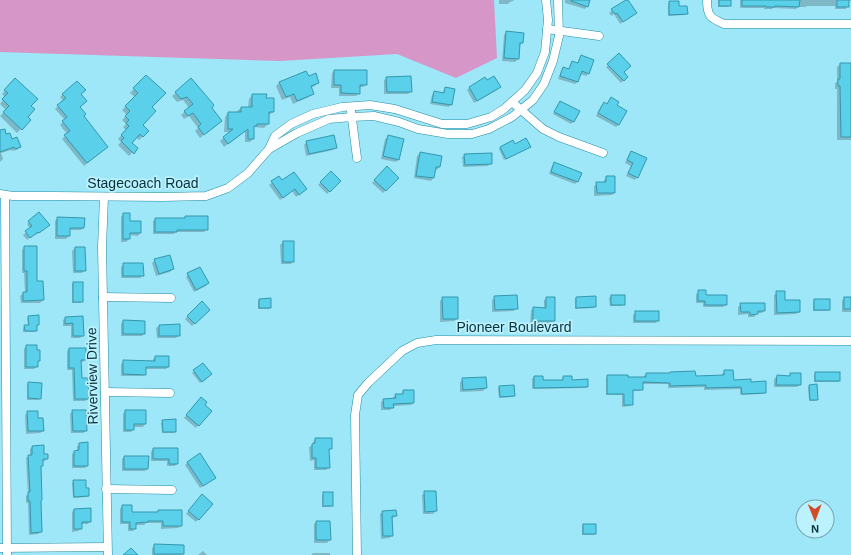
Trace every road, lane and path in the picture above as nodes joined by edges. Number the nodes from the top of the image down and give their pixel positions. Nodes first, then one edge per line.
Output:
1 (546, 0) edge
2 (558, 0) edge
3 (707, 0) edge
4 (851, 24) edge
5 (547, 29) junction
6 (558, 30) junction
7 (598, 36) dead end
8 (512, 102) junction
9 (351, 106) junction
10 (521, 110) junction
11 (352, 116) junction
12 (269, 150) junction
13 (603, 153) dead end
14 (356, 158) dead end
15 (2, 195) edge
16 (104, 197) junction
17 (103, 297) junction
18 (171, 298) dead end
19 (851, 341) edge
20 (105, 392) junction
21 (170, 393) dead end
22 (3, 454) edge
23 (106, 489) junction
24 (172, 490) dead end
25 (5, 550) edge
26 (107, 551) edge
27 (357, 555) edge

1 - 5 street, Stagecoach Road
2 - 6 street, Stagecoach Road
3 - 4 street
5 - 6 street
5 - 8 street, Stagecoach Road
6 - 7 street
6 - 10 street, Stagecoach Road
8 - 9 street, Stagecoach Road
8 - 10 street
9 - 11 street
9 - 12 street, Stagecoach Road
10 - 11 street, Stagecoach Road
10 - 13 street
11 - 12 street, Stagecoach Road
11 - 14 street
12 - 16 street, Stagecoach Road
15 - 16 street, Stagecoach Road
15 - 22 street
16 - 17 street, Riverview Drive
17 - 18 street
17 - 20 street, Riverview Drive
19 - 27 street, Pioneer Boulevard
20 - 21 street
20 - 23 street, Riverview Drive
22 - 25 street
23 - 24 street
23 - 26 street, Riverview Drive
25 - 26 street

